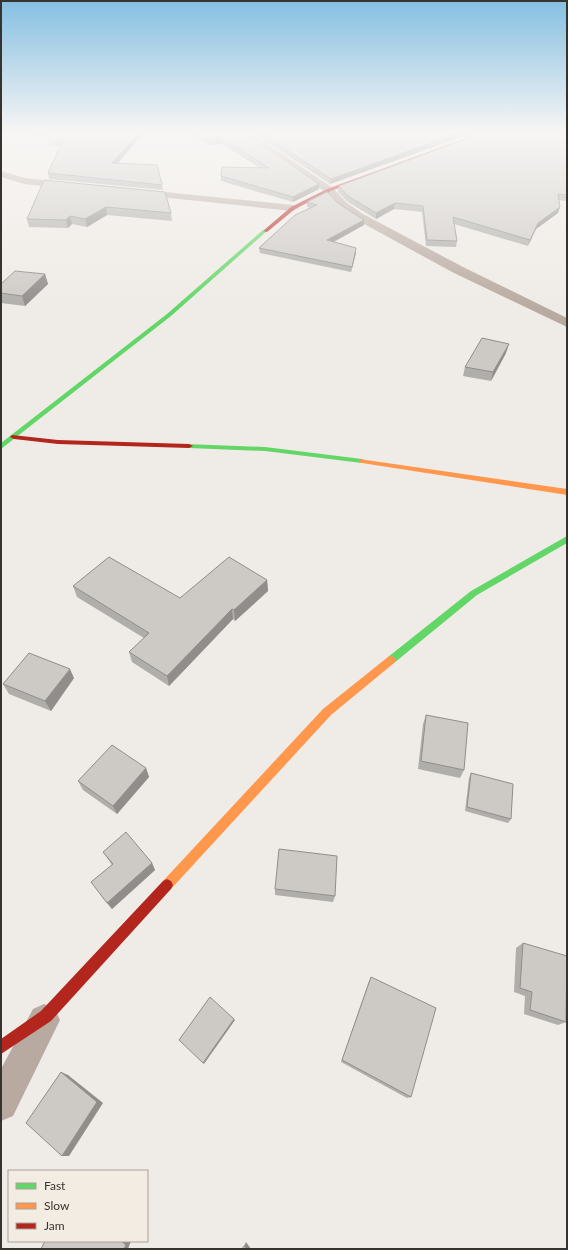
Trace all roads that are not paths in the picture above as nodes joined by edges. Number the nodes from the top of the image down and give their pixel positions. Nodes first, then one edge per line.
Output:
1 (143, 192) edge
2 (324, 192) edge
3 (331, 192) edge
4 (293, 208) junction
5 (567, 323) edge
6 (14, 437) junction
7 (1, 446) edge
8 (567, 492) edge
9 (567, 539) edge
10 (46, 1016) junction
11 (1, 1047) edge
12 (1, 1104) edge

1 - 4 street
2 - 4 street
3 - 5 street
4 - 6 street
6 - 7 street
6 - 8 street
9 - 10 street
10 - 11 street
10 - 12 street

